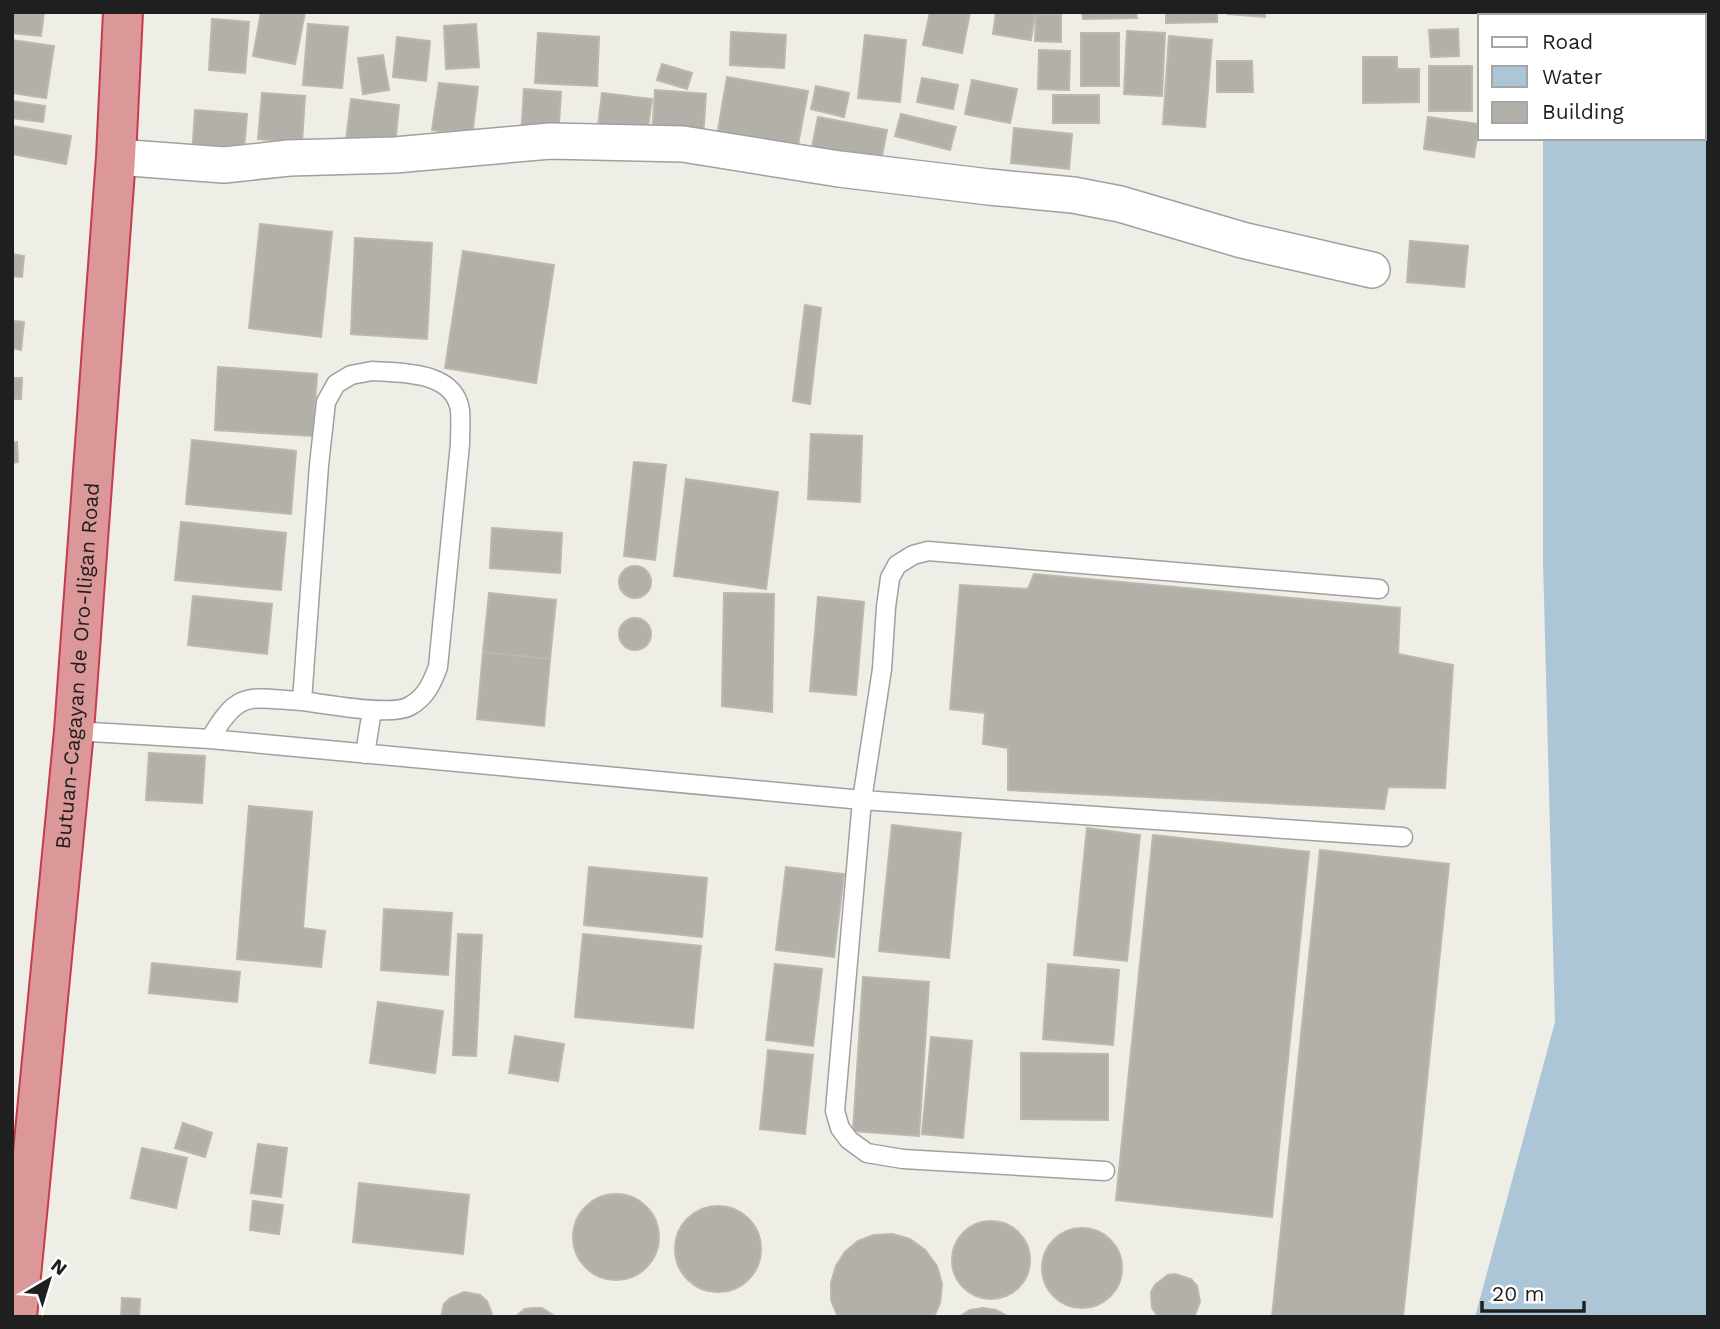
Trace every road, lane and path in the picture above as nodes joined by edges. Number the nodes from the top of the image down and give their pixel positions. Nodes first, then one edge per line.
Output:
1 (123, 12) edge
2 (116, 157) junction
3 (1373, 270) dead end
4 (1378, 589) dead end
5 (302, 701) junction
6 (372, 710) junction
7 (74, 732) junction
8 (210, 739) junction
9 (365, 754) junction
10 (862, 800) junction
11 (1403, 837) dead end
12 (22, 1159) edge
13 (1105, 1171) dead end
14 (17, 1317) edge

1 - 2 highway, Butuan-Cagayan de Oro-Iligan Road
2 - 3 street
2 - 7 highway, Butuan-Cagayan de Oro-Iligan Road
4 - 10 lane
5 - 6 lane
5 - 6 lane
5 - 8 lane
6 - 9 lane
7 - 8 lane
7 - 12 highway, Butuan-Cagayan de Oro-Iligan Road
8 - 9 lane
9 - 10 lane
10 - 11 lane
10 - 13 lane
12 - 14 highway, Butuan-Cagayan de Oro-Iligan Road

